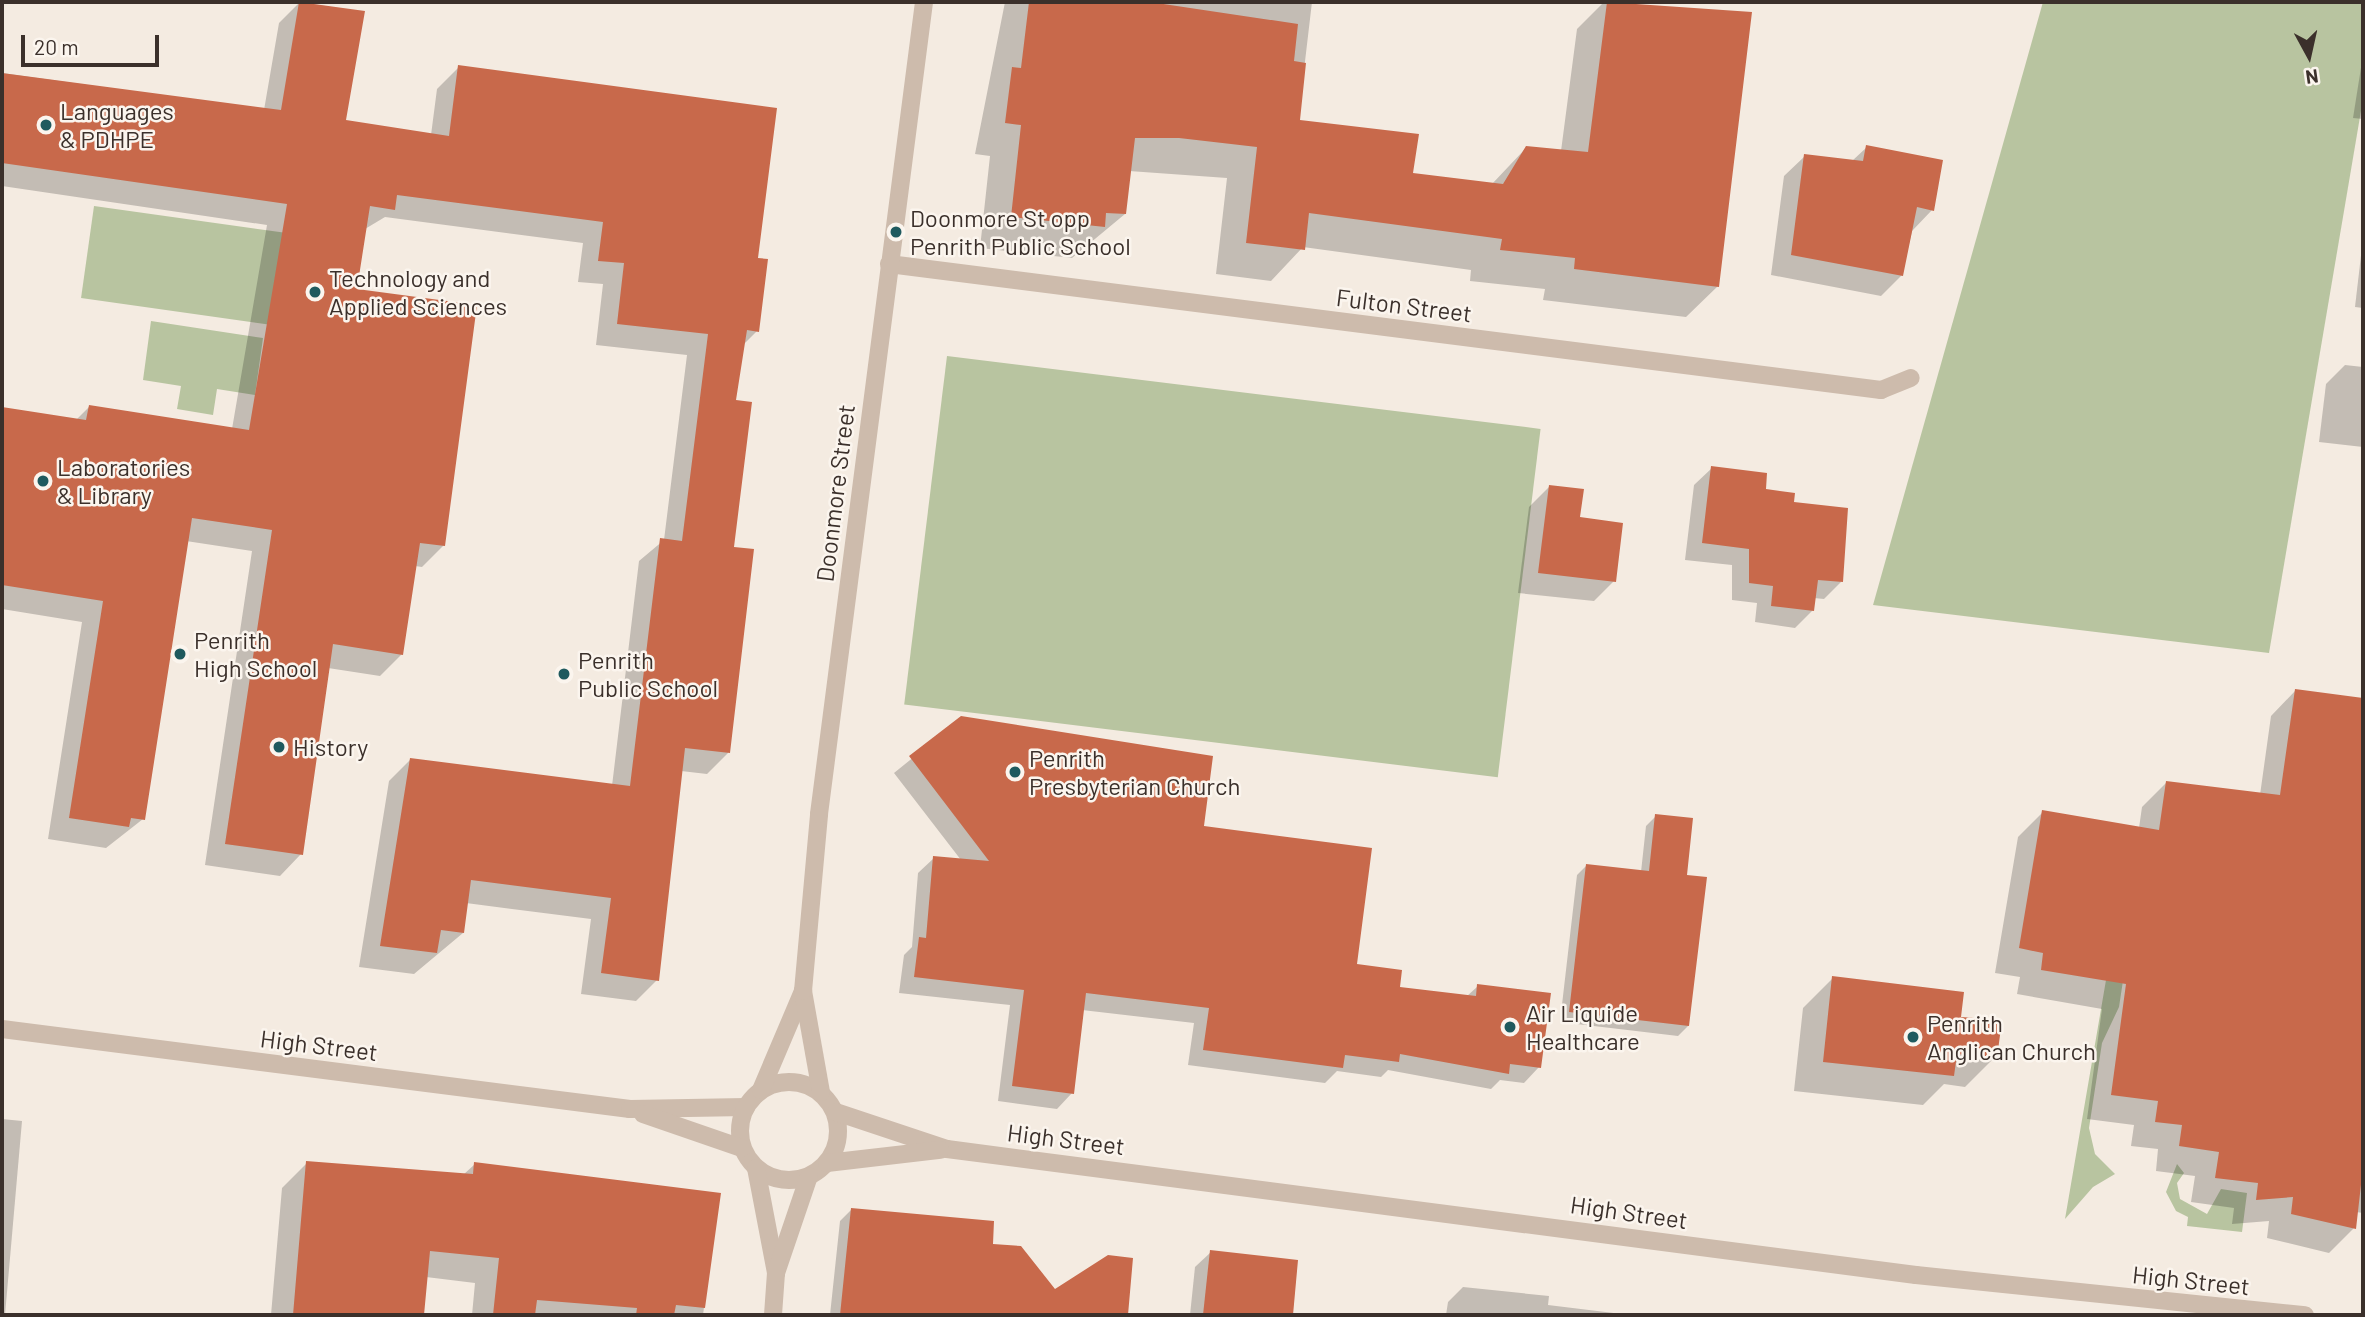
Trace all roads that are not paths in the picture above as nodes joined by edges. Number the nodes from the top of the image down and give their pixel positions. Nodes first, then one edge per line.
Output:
1 (923, 2) edge
2 (888, 264) junction
3 (1911, 378) dead end
4 (803, 991) junction
5 (2, 1029) edge
6 (761, 1090) junction
7 (821, 1092) junction
8 (746, 1107) junction
9 (630, 1109) junction
10 (836, 1112) junction
11 (742, 1148) junction
12 (947, 1149) junction
13 (827, 1163) junction
14 (756, 1168) junction
15 (809, 1176) junction
16 (776, 1273) junction
17 (773, 1315) edge
18 (2305, 1315) edge

1 - 2 street, Doonmore Street
2 - 3 street, Fulton Street
2 - 4 street, Doonmore Street
4 - 6 street, Doonmore Street
4 - 7 street, Doonmore Street
5 - 9 street, High Street
6 - 7 street
6 - 8 street
7 - 10 street
8 - 9 street, High Street
8 - 11 street
9 - 11 street, High Street
10 - 12 street, High Street
10 - 13 street
11 - 14 street
12 - 13 street, High Street
12 - 18 street, High Street
13 - 15 street
14 - 15 street
14 - 16 street
15 - 16 street
16 - 17 street

